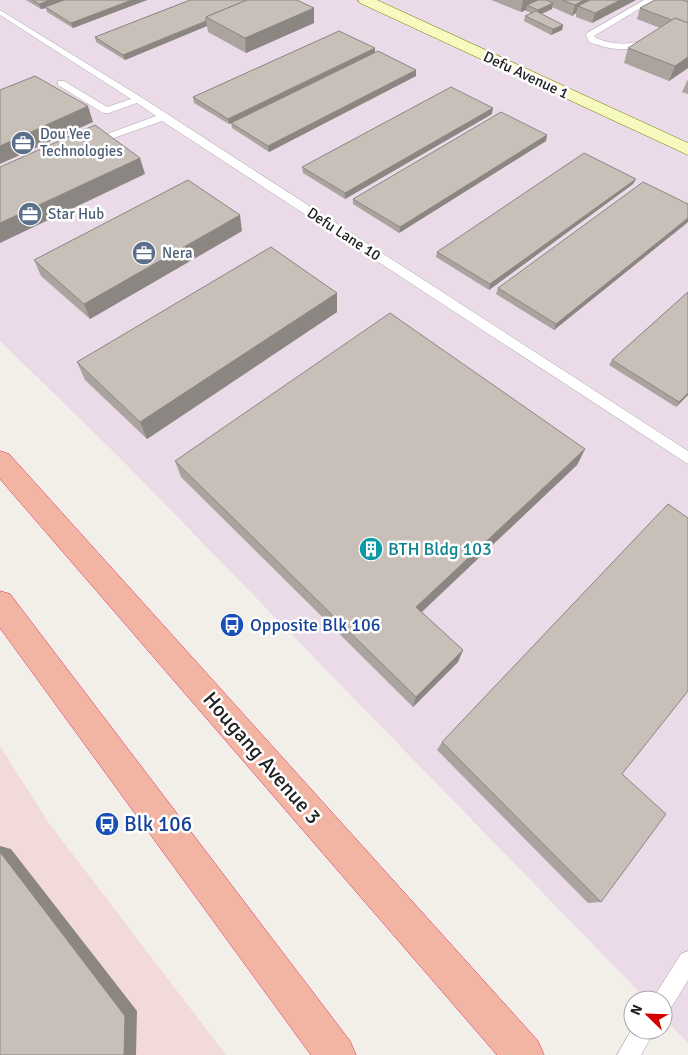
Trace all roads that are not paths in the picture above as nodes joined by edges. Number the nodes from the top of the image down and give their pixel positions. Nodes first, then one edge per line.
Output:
1 (365, 0) edge
2 (650, 0) edge
3 (0, 12) edge
4 (657, 37) edge
5 (61, 83) dead end
6 (138, 99) junction
7 (163, 117) junction
8 (83, 146) edge
9 (688, 150) edge
10 (688, 458) edge
11 (0, 461) edge
12 (0, 604) edge
13 (688, 961) edge
14 (669, 990) edge
15 (638, 1040) edge
16 (336, 1055) edge
17 (524, 1055) edge
18 (628, 1055) edge

1 - 9 main road, Defu Avenue 1
2 - 4 lane
3 - 6 lane, Defu Lane 10
5 - 6 lane
6 - 7 lane, Defu Lane 10
7 - 8 lane
7 - 10 lane, Defu Lane 10
11 - 17 highway, Hougang Avenue 3
12 - 16 highway
13 - 14 lane
15 - 18 lane

